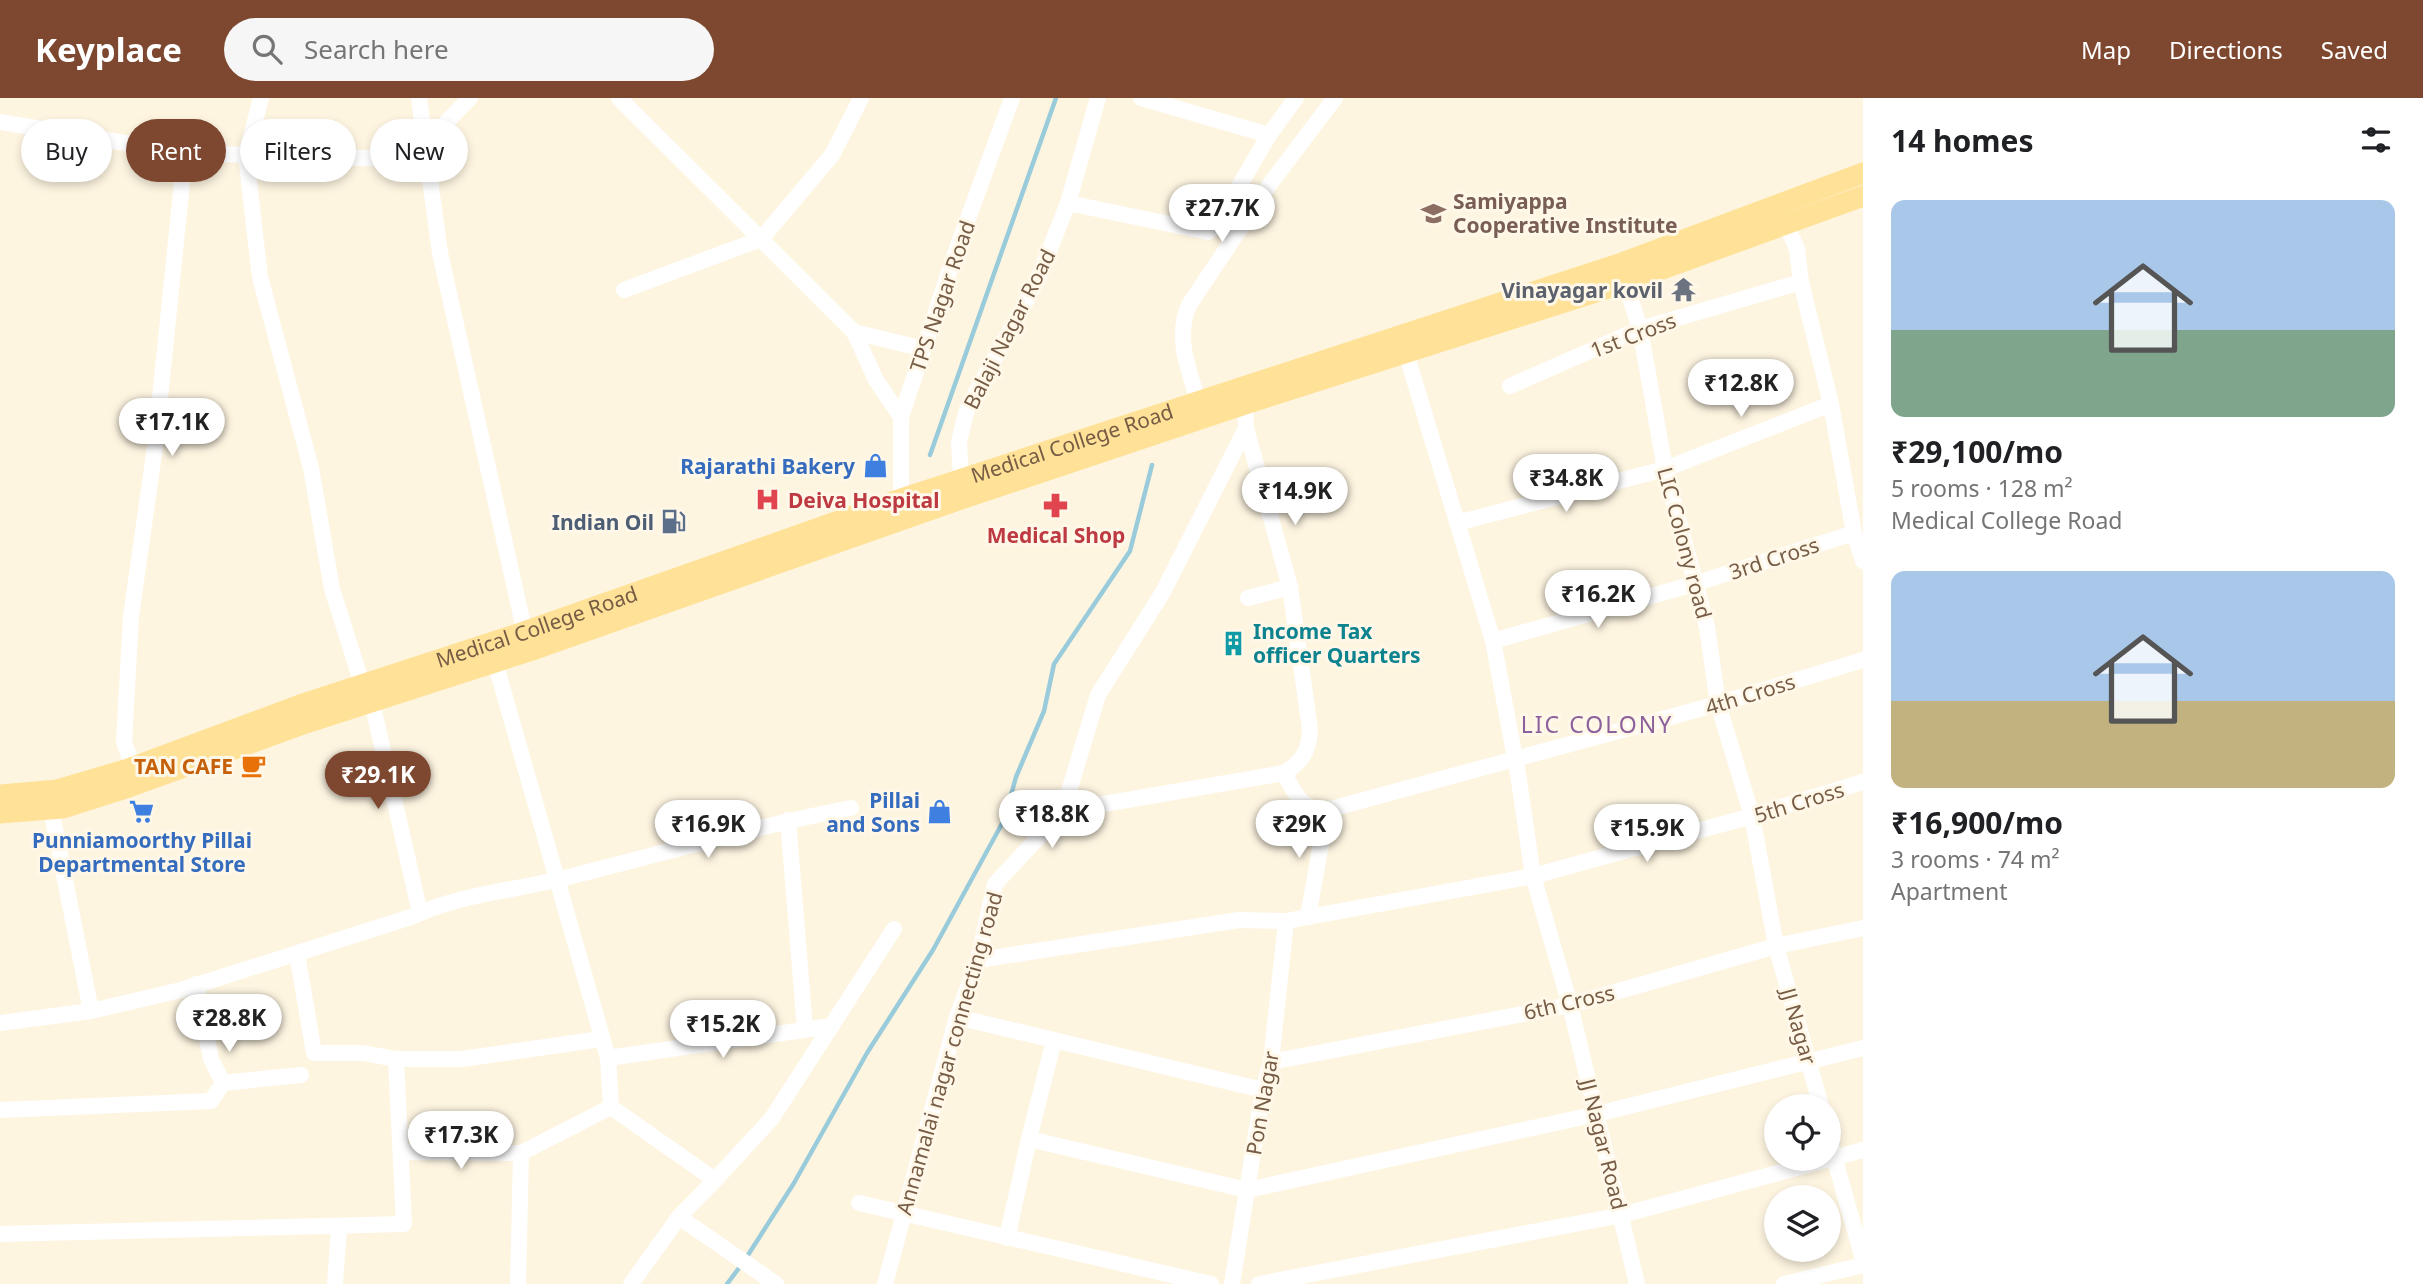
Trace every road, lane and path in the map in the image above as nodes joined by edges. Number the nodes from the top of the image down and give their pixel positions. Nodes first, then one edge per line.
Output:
1 (261, 98) edge
2 (419, 98) edge
3 (470, 98) edge
4 (619, 98) edge
5 (861, 98) edge
6 (1012, 98) edge
7 (1098, 98) edge
8 (1141, 98) edge
9 (1296, 98) edge
10 (1335, 98) edge
11 (256, 119) edge
12 (422, 119) edge
13 (453, 119) edge
14 (0, 122) edge
15 (1269, 135) junction
16 (126, 143) edge
17 (1863, 173) edge
18 (182, 182) edge
19 (249, 182) edge
20 (430, 182) edge
21 (1863, 196) edge
22 (1068, 203) junction
23 (1787, 226) junction
24 (761, 239) junction
25 (1622, 273) junction
26 (1801, 282) junction
27 (624, 290) dead end
28 (1640, 329) junction
29 (853, 332) junction
30 (1403, 343) junction
31 (924, 349) junction
32 (1510, 386) dead end
33 (1198, 400) junction
34 (1245, 404) junction
35 (1830, 404) junction
36 (901, 417) junction
37 (1247, 428) junction
38 (1665, 469) junction
39 (956, 489) junction
40 (914, 505) junction
41 (1457, 523) junction
42 (1860, 547) edge
43 (1694, 584) junction
44 (1290, 587) junction
45 (1248, 598) dead end
46 (527, 641) junction
47 (1493, 641) junction
48 (1863, 660) edge
49 (495, 662) junction
50 (367, 693) junction
51 (1718, 704) junction
52 (1515, 759) junction
53 (133, 767) junction
54 (1284, 773) junction
55 (1863, 782) edge
56 (0, 795) edge
57 (851, 808) dead end
58 (51, 809) junction
59 (1327, 810) junction
60 (1063, 811) junction
61 (0, 813) edge
62 (1752, 816) junction
63 (788, 820) junction
64 (1533, 876) junction
65 (559, 879) junction
66 (420, 913) junction
67 (1308, 917) junction
68 (1286, 920) junction
69 (1863, 928) edge
70 (894, 929) dead end
71 (1776, 946) junction
72 (298, 954) junction
73 (978, 960) junction
74 (196, 984) junction
75 (1570, 1005) junction
76 (91, 1011) junction
77 (957, 1017) junction
78 (0, 1023) edge
79 (832, 1026) junction
80 (805, 1029) junction
81 (601, 1039) junction
82 (1054, 1040) junction
83 (1863, 1048) edge
84 (608, 1058) junction
85 (396, 1059) junction
86 (1809, 1061) junction
87 (1271, 1062) junction
88 (300, 1075) dead end
89 (223, 1083) junction
90 (1263, 1090) junction
91 (1818, 1094) edge
92 (611, 1107) junction
93 (0, 1110) edge
94 (1597, 1114) junction
95 (1029, 1139) junction
96 (1863, 1150) edge
97 (401, 1152) junction
98 (521, 1153) junction
99 (1841, 1157) edge
100 (1789, 1171) edge
101 (1837, 1171) edge
102 (715, 1180) junction
103 (1247, 1190) junction
104 (859, 1203) dead end
105 (904, 1213) junction
106 (1622, 1215) junction
107 (679, 1217) junction
108 (339, 1227) junction
109 (0, 1234) edge
110 (1007, 1238) junction
111 (1863, 1259) edge
112 (1863, 1265) edge
113 (335, 1284) edge
114 (518, 1284) edge
115 (631, 1284) edge
116 (776, 1284) edge
117 (885, 1284) edge
118 (1211, 1284) edge
119 (1232, 1284) edge
120 (1259, 1284) edge
121 (1637, 1284) edge
122 (1784, 1284) edge

1 - 11 street
2 - 12 street
3 - 13 street
4 - 24 street
5 - 24 street
6 - 31 street, TPS Nagar Road
7 - 22 street, Balaji Nagar Road
8 - 15 street
9 - 15 street
10 - 33 street
14 - 16 street
15 - 22 street
17 - 25 main road, Medical College Road
18 - 53 street
19 - 50 street
20 - 46 street
21 - 23 main road, Medical College Road
22 - 39 street, Balaji Nagar Road
23 - 25 main road, Medical College Road
23 - 26 street
24 - 27 street
24 - 29 street
25 - 28 street, LIC Colony road
25 - 30 main road, Medical College Road
26 - 28 street, 1st Cross
26 - 35 street
28 - 32 street, 1st Cross
28 - 38 street, LIC Colony road
29 - 31 street
29 - 36 street
30 - 33 main road, Medical College Road
30 - 34 main road, Medical College Road
30 - 41 street, JJ Nagar Road
31 - 36 street, TPS Nagar Road
33 - 39 main road, Medical College Road
34 - 37 street
34 - 39 main road, Medical College Road
35 - 38 street
35 - 42 street
36 - 40 street, TPS Nagar Road
37 - 44 street
37 - 60 street, Annamalai nagar connecting road
38 - 41 street
38 - 43 street, LIC Colony road
39 - 40 main road, Medical College Road
40 - 46 main road, Medical College Road
41 - 47 street, JJ Nagar Road
42 - 43 street, 3rd Cross
43 - 47 street, 3rd Cross
43 - 51 street, LIC Colony road
44 - 45 street
44 - 54 street
46 - 49 main road, Medical College Road
46 - 50 main road, Medical College Road
47 - 52 street, JJ Nagar Road
48 - 51 street, 4th Cross
49 - 50 main road, Medical College Road
49 - 65 street
50 - 53 main road, Medical College Road
50 - 58 main road, Medical College Road
50 - 66 street
51 - 52 street, 4th Cross
51 - 62 street, LIC Colony road
52 - 59 street, 4th Cross
52 - 64 street, JJ Nagar Road
53 - 56 main road, Medical College Road
54 - 59 street
54 - 60 street
55 - 62 street, 5th Cross
57 - 63 street
58 - 61 main road, Medical College Road
58 - 76 street
59 - 67 street
60 - 73 street, Annamalai nagar connecting road
62 - 64 street, 5th Cross
62 - 71 street, LIC Colony road
63 - 65 street
63 - 80 street
64 - 67 street, 5th Cross
64 - 75 street, JJ Nagar Road
65 - 66 street
65 - 81 street
66 - 72 street
67 - 68 street, 5th Cross
68 - 73 street, 5th Cross
68 - 87 street, Pon Nagar
69 - 71 street, 6th Cross
70 - 79 street
71 - 75 street, 6th Cross
71 - 86 street, JJ Nagar
72 - 74 street
72 - 85 street
73 - 77 street, Annamalai nagar connecting road
74 - 76 street
74 - 89 street
75 - 87 street, 6th Cross
75 - 94 street, JJ Nagar Road
76 - 78 street
77 - 82 street
77 - 105 street, Annamalai nagar connecting road
79 - 80 street
79 - 102 street
80 - 84 street
81 - 84 street
81 - 85 street
82 - 90 street
82 - 95 street
83 - 86 street
84 - 92 street
85 - 97 street
86 - 91 street, JJ Nagar
86 - 94 street
87 - 90 street, Pon Nagar
88 - 89 street
89 - 93 street
90 - 103 street, Pon Nagar
92 - 98 street
92 - 102 street
94 - 103 street
94 - 106 street, JJ Nagar Road
95 - 103 street
95 - 110 street
96 - 99 street
97 - 98 street
97 - 108 street
98 - 114 street
100 - 106 street
101 - 111 street
102 - 107 street
103 - 119 street, Pon Nagar
104 - 105 street
105 - 110 street
105 - 117 street, Annamalai nagar connecting road
106 - 120 street
106 - 121 street, JJ Nagar Road
107 - 115 street
107 - 116 street
108 - 109 street
108 - 113 street
110 - 118 street
112 - 122 street

